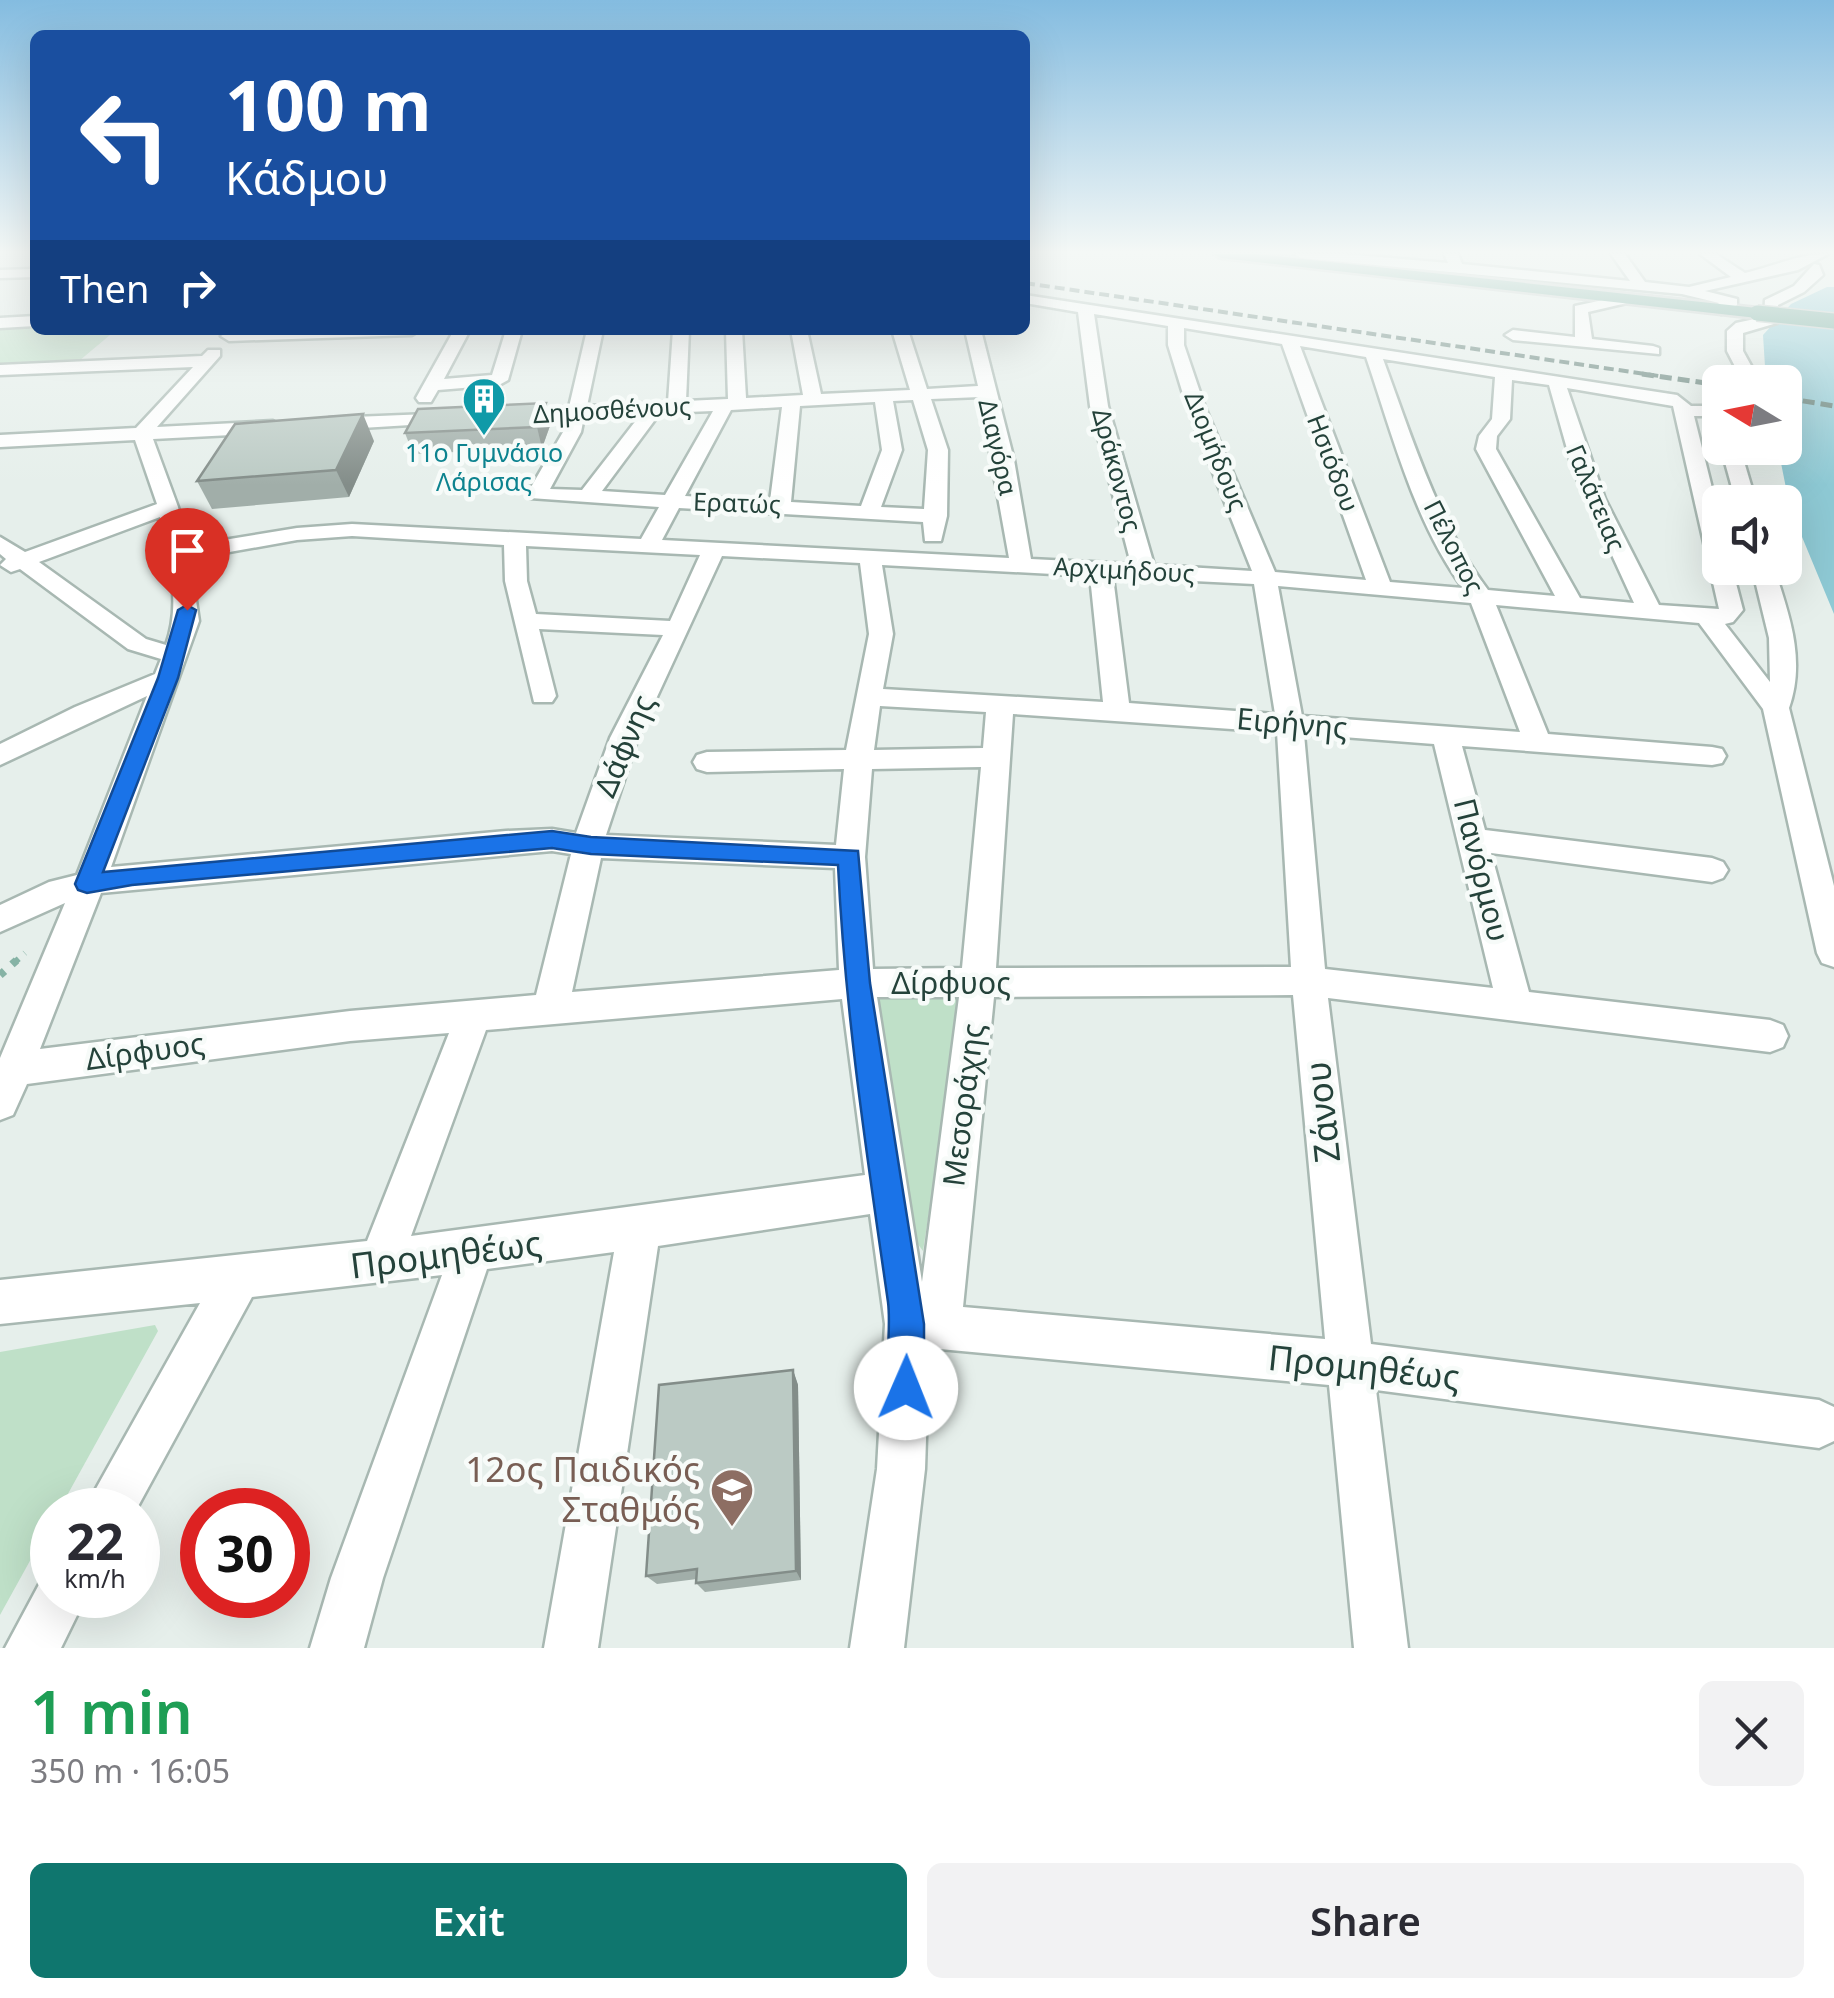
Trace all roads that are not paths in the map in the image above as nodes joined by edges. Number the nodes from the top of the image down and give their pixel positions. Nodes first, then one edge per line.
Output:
1 (1089, 331) edge
2 (1176, 331) edge
3 (1243, 331) edge
4 (1583, 331) edge
5 (1735, 331) edge
6 (230, 335) edge
7 (459, 335) edge
8 (512, 335) edge
9 (594, 335) edge
10 (681, 335) edge
11 (734, 335) edge
12 (799, 335) edge
13 (902, 335) edge
14 (974, 335) edge
15 (1513, 335) dead end
16 (1288, 337) junction
17 (1584, 343) junction
18 (1372, 350) junction
19 (1653, 351) dead end
20 (207, 361) junction
21 (1742, 365) edge
22 (0, 370) edge
23 (1504, 372) junction
24 (1556, 380) junction
25 (432, 385) junction
26 (985, 391) junction
27 (923, 394) junction
28 (883, 396) junction
29 (802, 400) junction
30 (731, 404) junction
31 (1681, 406) junction
32 (677, 407) junction
33 (655, 408) junction
34 (1702, 410) edge
35 (578, 412) junction
36 (412, 420) junction
37 (142, 433) junction
38 (0, 440) edge
39 (28, 440) junction
40 (0, 449) edge
41 (587, 496) junction
42 (672, 501) junction
43 (780, 504) junction
44 (168, 507) junction
45 (870, 511) junction
46 (936, 516) junction
47 (515, 539) junction
48 (0, 544) edge
49 (648, 545) junction
50 (714, 548) junction
51 (175, 555) junction
52 (870, 556) junction
53 (931, 559) junction
54 (1020, 564) junction
55 (12, 565) edge
56 (1101, 568) junction
57 (1144, 571) junction
58 (1263, 578) junction
59 (1767, 585) edge
60 (1380, 587) junction
61 (1480, 595) junction
62 (1571, 603) junction
63 (1650, 610) junction
64 (1706, 616) junction
65 (526, 622) junction
66 (680, 629) junction
67 (171, 666) junction
68 (543, 696) dead end
69 (870, 697) junction
70 (1000, 704) junction
71 (1776, 708) junction
72 (1118, 710) junction
73 (1290, 724) junction
74 (1446, 738) junction
75 (1538, 742) junction
76 (0, 756) edge
77 (1712, 756) dead end
78 (996, 757) junction
79 (859, 761) junction
80 (708, 762) dead end
81 (1475, 840) junction
82 (591, 846) junction
83 (850, 857) junction
84 (1712, 870) dead end
85 (87, 884) junction
86 (0, 918) edge
87 (1834, 953) edge
88 (1310, 981) junction
89 (857, 983) junction
90 (978, 984) junction
91 (1514, 1002) junction
92 (550, 1011) junction
93 (474, 1015) junction
94 (1770, 1036) dead end
95 (14, 1069) junction
96 (0, 1103) edge
97 (890, 1191) junction
98 (638, 1231) junction
99 (472, 1252) junction
100 (378, 1264) junction
101 (238, 1279) junction
102 (0, 1302) edge
103 (923, 1325) junction
104 (1350, 1364) junction
105 (1820, 1424) dead end
106 (121, 1488) edge
107 (48, 1618) edge
108 (32, 1648) edge
109 (337, 1648) edge
110 (571, 1648) edge
111 (877, 1648) edge
112 (1381, 1648) edge

1 - 57 street, Δράκοντος
2 - 58 street, Διομήδους
3 - 16 street
4 - 17 street
5 - 21 street
6 - 20 street
7 - 25 street
8 - 25 street
9 - 35 street
10 - 32 street
11 - 30 street
12 - 29 street
13 - 27 street
14 - 26 street, Διαγόρα
15 - 17 street
16 - 18 street
16 - 60 street, Ησιόδου
17 - 19 street
18 - 23 street
18 - 61 street, Πέλοπος
20 - 22 street
20 - 37 street
23 - 24 street
23 - 62 street
24 - 31 street
24 - 63 street, Γαλάτειας
25 - 36 street
26 - 27 street, Δημοσθένους
26 - 54 street, Διαγόρα
27 - 28 street, Δημοσθένους
27 - 46 street
28 - 29 street, Δημοσθένους
28 - 45 street
29 - 30 street, Δημοσθένους
29 - 43 street
30 - 32 street, Δημοσθένους
30 - 42 street
31 - 34 street
31 - 64 street
32 - 33 street, Δημοσθένους
33 - 35 street, Δημοσθένους
33 - 41 street
35 - 36 street, Δημοσθένους
35 - 41 street, Ερατώς
36 - 37 street, Δημοσθένους
37 - 39 street, Δημοσθένους
37 - 44 street
38 - 39 street, Δημοσθένους
39 - 40 street
41 - 42 street, Ερατώς
42 - 43 street, Ερατώς
42 - 49 street
43 - 45 street, Ερατώς
44 - 51 street
44 - 55 street
45 - 46 street, Ερατώς
46 - 53 street
47 - 49 street, Αρχιμήδους
47 - 51 street, Αρχιμήδους
47 - 65 street
48 - 55 street
49 - 50 street, Αρχιμήδους
50 - 52 street, Αρχιμήδους
50 - 66 street, Δάφνης
51 - 67 street
52 - 53 street, Αρχιμήδους
52 - 69 street
53 - 54 street, Αρχιμήδους
54 - 56 street, Αρχιμήδους
55 - 67 street
56 - 57 street, Αρχιμήδους
56 - 72 street
57 - 58 street, Αρχιμήδους
58 - 60 street, Αρχιμήδους
58 - 73 street, Ζάνου
59 - 71 street
60 - 61 street, Αρχιμήδους
61 - 62 street, Αρχιμήδους
61 - 75 street, Πέλοπος
62 - 63 street, Αρχιμήδους
63 - 64 street, Αρχιμήδους
64 - 71 street
65 - 66 street
65 - 68 street
66 - 82 street, Δάφνης
67 - 76 street
67 - 85 street
69 - 70 street, Ειρήνης
69 - 79 street
70 - 72 street, Ειρήνης
70 - 78 street, Μεσοράχης
71 - 87 street
72 - 73 street, Ειρήνης
73 - 74 street, Ειρήνης
73 - 88 street, Ζάνου
74 - 75 street, Ειρήνης
74 - 81 street, Πανόρμου
75 - 77 street, Ειρήνης
78 - 79 street
78 - 90 street, Μεσοράχης
79 - 80 street
79 - 83 street
81 - 84 street
81 - 91 street, Πανόρμου
82 - 83 street
82 - 85 street
82 - 92 street, Δάφνης
83 - 89 street
85 - 86 street
85 - 95 street
88 - 90 street, Δίρφυος
88 - 91 street, Δίρφυος
88 - 104 street, Ζάνου
89 - 90 street, Δίρφυος
89 - 92 street, Δίρφυος
89 - 97 street
90 - 103 street, Μεσοράχης
91 - 94 street, Δίρφυος
92 - 93 street, Δίρφυος
93 - 95 street, Δίρφυος
93 - 100 street
95 - 96 street
97 - 98 street, Προμηθέως
97 - 103 street
98 - 99 street, Προμηθέως
98 - 110 street
99 - 100 street, Προμηθέως
99 - 109 street
100 - 101 street, Προμηθέως
101 - 102 street, Προμηθέως
101 - 106 street
103 - 104 street, Προμηθέως
103 - 111 street
104 - 105 street, Προμηθέως
104 - 112 street, Ζάνου
107 - 108 street

